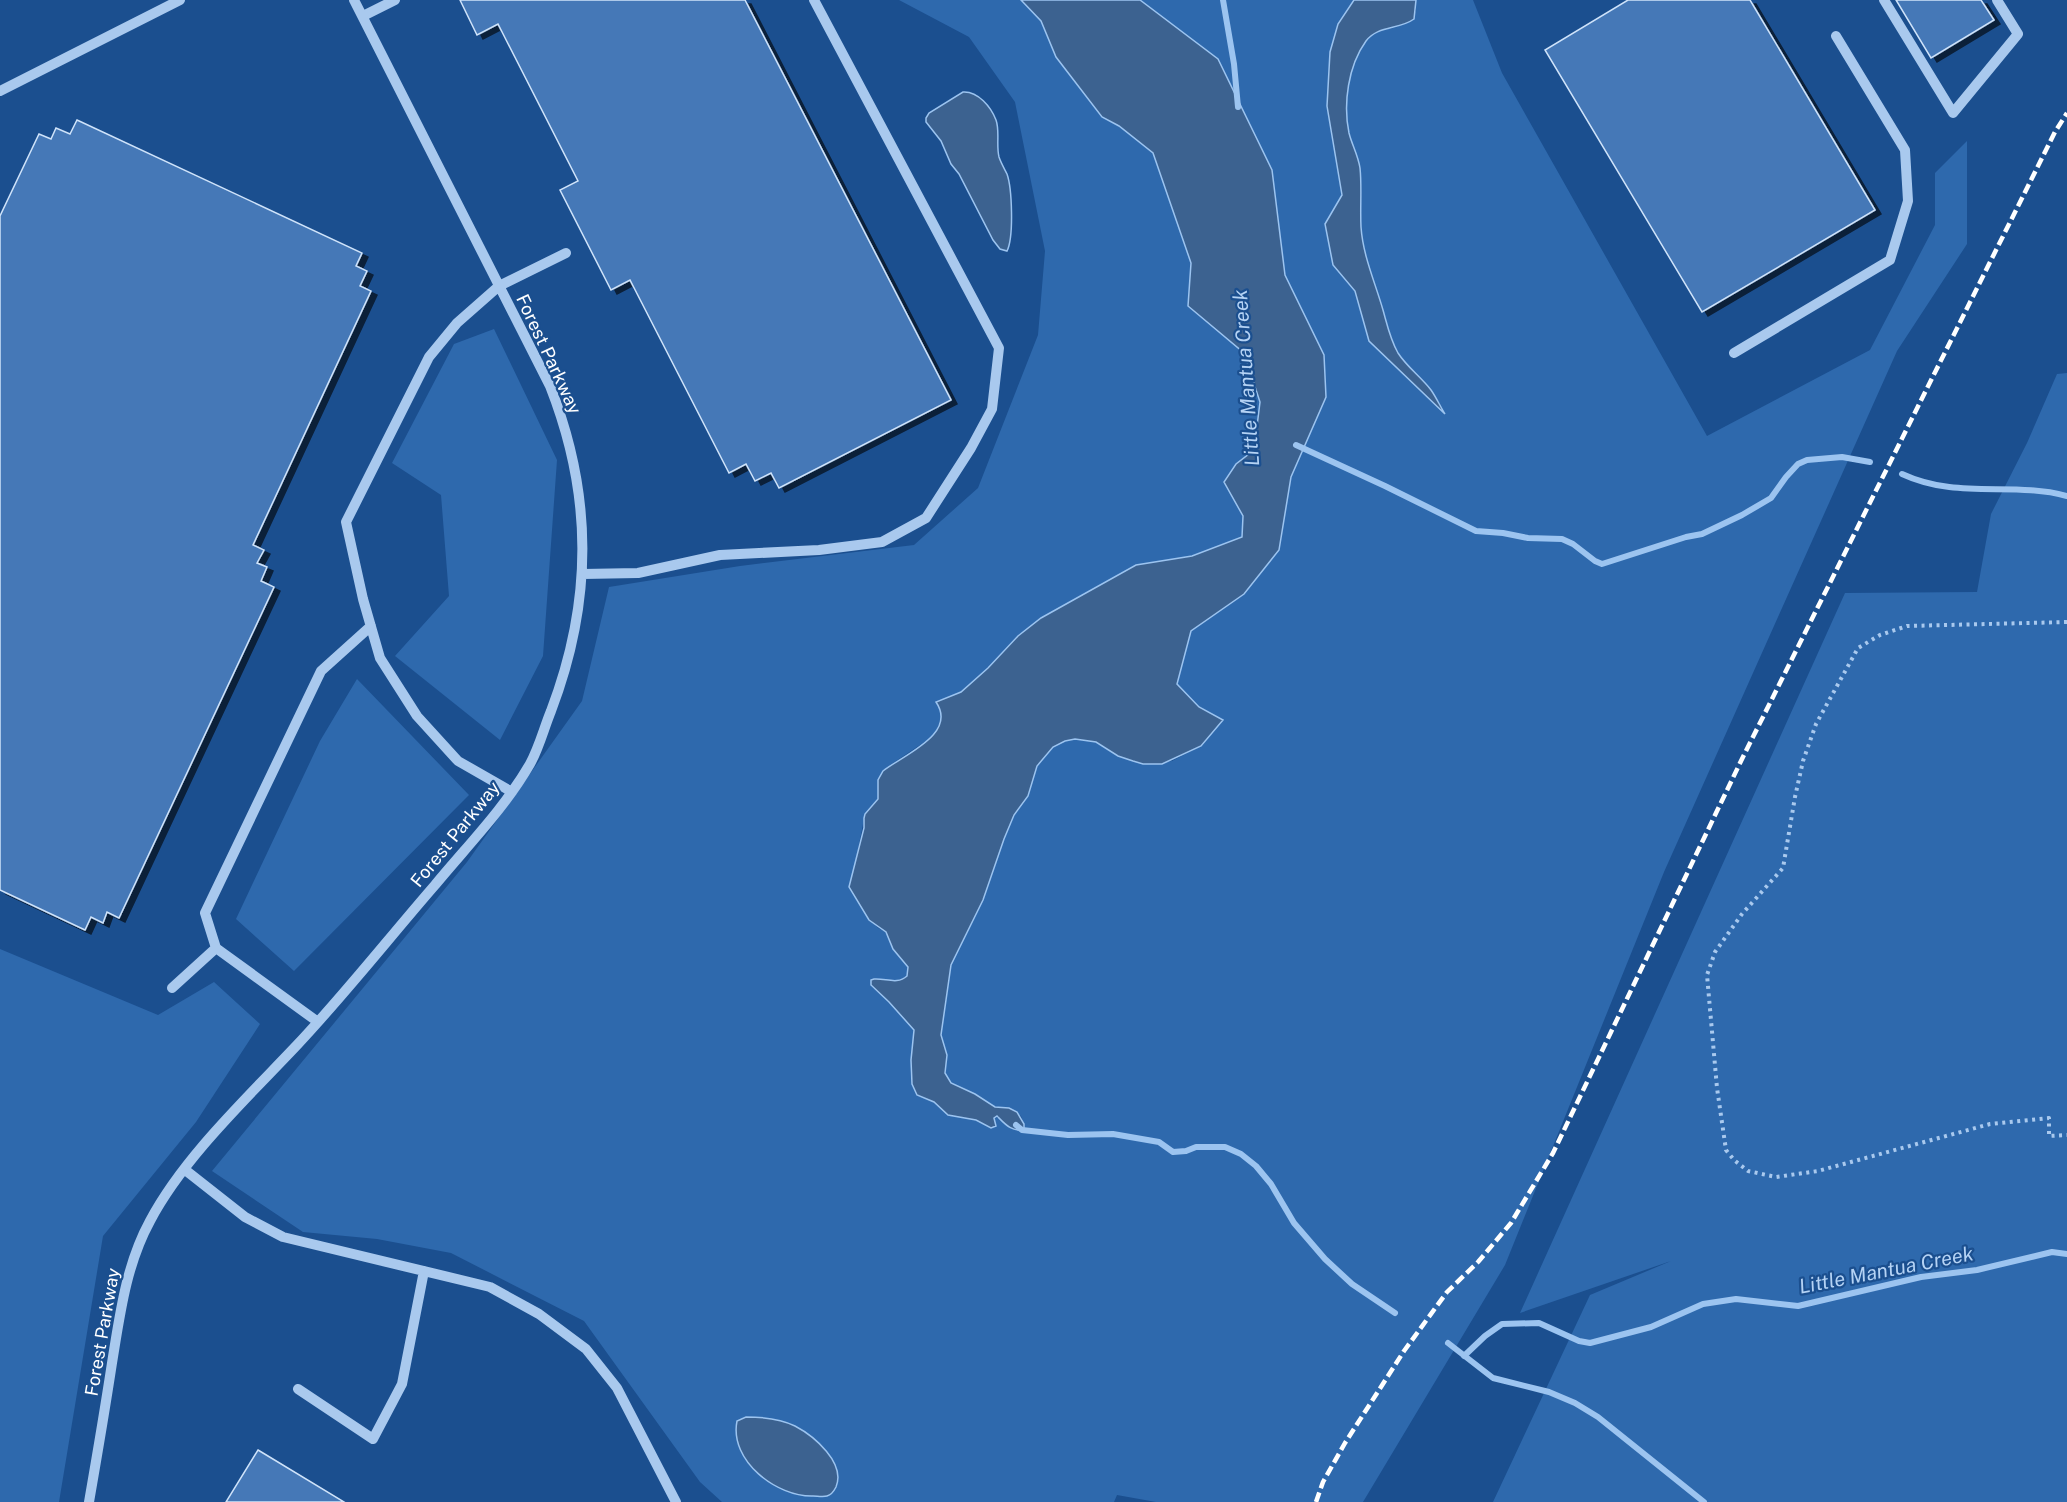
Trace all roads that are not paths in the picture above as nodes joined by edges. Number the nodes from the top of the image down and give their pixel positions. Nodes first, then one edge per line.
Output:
1 (180, 0) edge
2 (354, 0) edge
3 (395, 0) edge
4 (814, 0) edge
5 (1884, 0) edge
6 (1997, 0) edge
7 (363, 16) junction
8 (1836, 36) dead end
9 (0, 91) edge
10 (566, 252) dead end
11 (498, 286) junction
12 (1734, 353) dead end
13 (582, 574) junction
14 (370, 626) junction
15 (512, 792) junction
16 (216, 948) junction
17 (172, 988) dead end
18 (318, 1022) junction
19 (184, 1169) junction
20 (424, 1271) junction
21 (298, 1389) dead end
22 (89, 1502) edge
23 (676, 1502) edge

1 - 9 street
2 - 7 street, Forest Parkway
3 - 7 street
4 - 13 street
5 - 6 street
7 - 11 street, Forest Parkway
8 - 12 street
10 - 11 street
11 - 13 street, Forest Parkway
11 - 14 street
13 - 15 street, Forest Parkway
14 - 15 street
14 - 16 street
15 - 18 street, Forest Parkway
16 - 17 street
16 - 18 street
18 - 19 street, Forest Parkway
19 - 20 street
19 - 22 street, Forest Parkway
20 - 21 street
20 - 23 street

